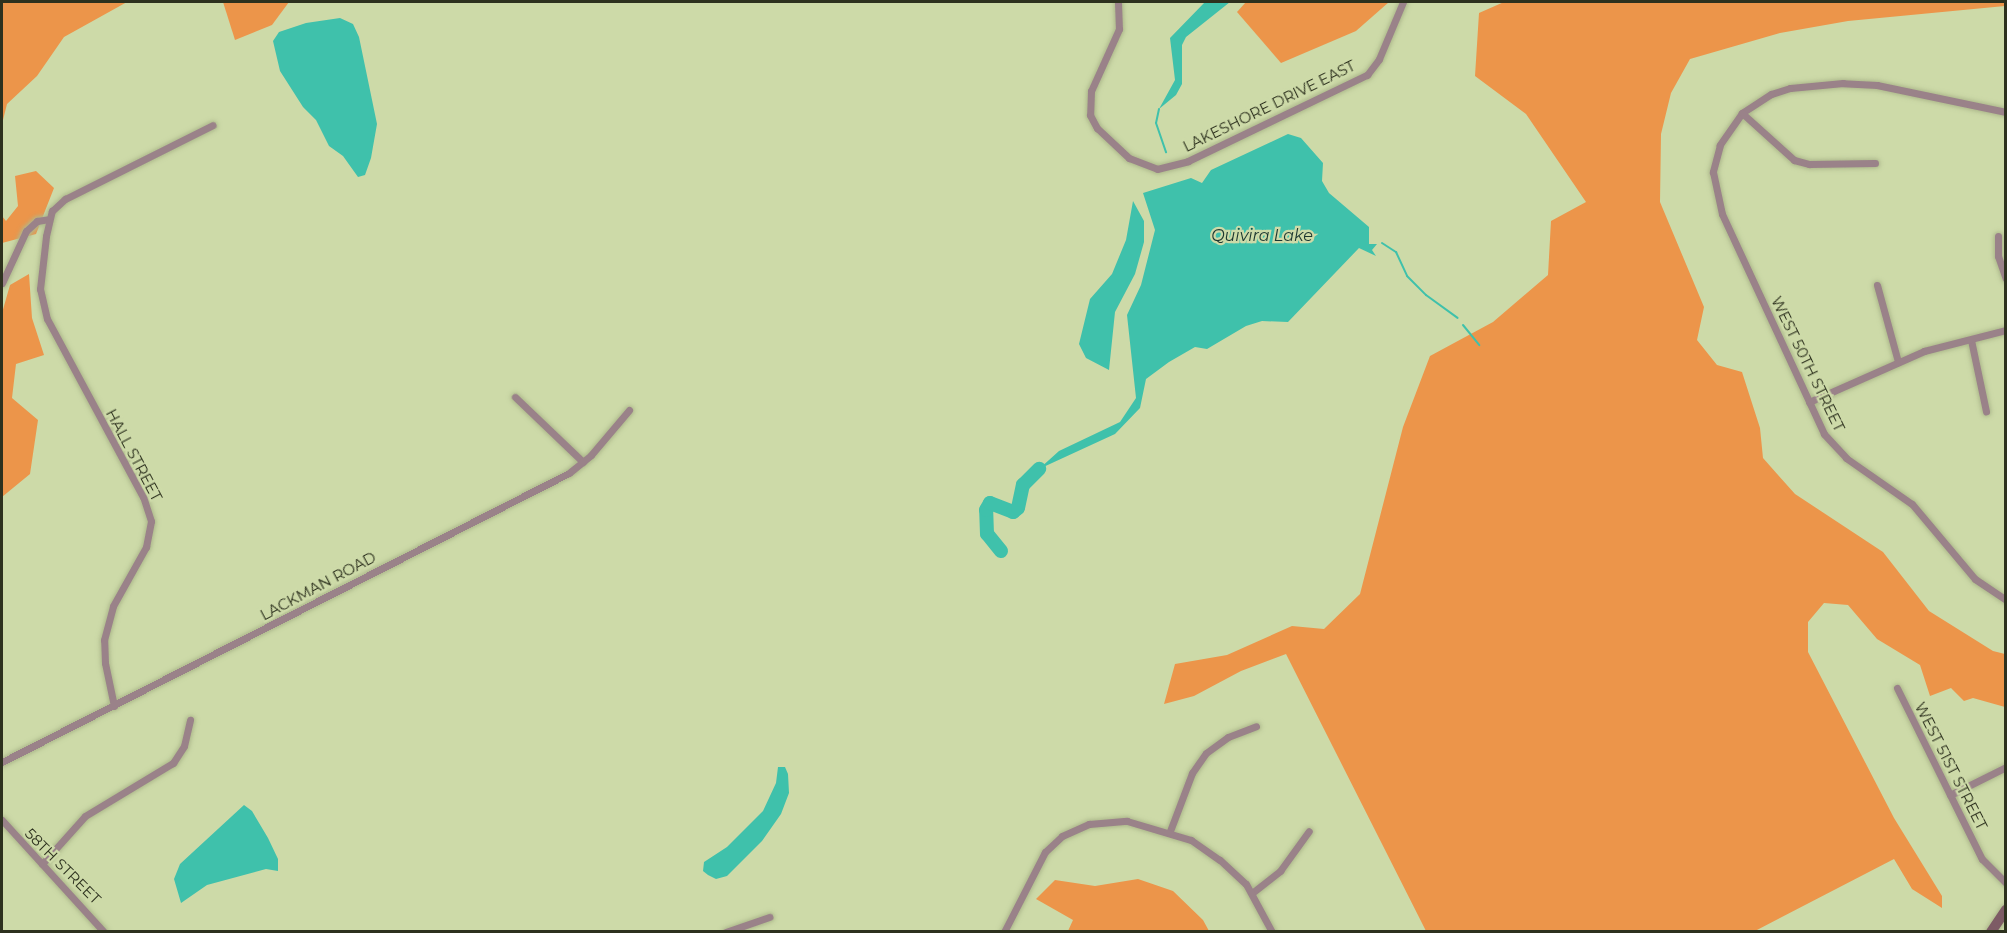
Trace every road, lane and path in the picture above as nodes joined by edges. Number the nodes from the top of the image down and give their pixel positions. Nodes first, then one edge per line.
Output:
1 (1118, 2) edge
2 (1403, 2) edge
3 (2006, 112) edge
4 (1742, 113) junction
5 (213, 124) dead end
6 (1875, 163) dead end
7 (49, 219) junction
8 (1998, 236) dead end
9 (2006, 279) edge
10 (2, 283) edge
11 (1877, 285) dead end
12 (2006, 330) edge
13 (1971, 340) junction
14 (1898, 362) junction
15 (515, 396) dead end
16 (1809, 402) junction
17 (629, 410) dead end
18 (1986, 411) dead end
19 (583, 462) junction
20 (2006, 600) edge
21 (1897, 688) dead end
22 (114, 706) junction
23 (190, 720) dead end
24 (1256, 726) dead end
25 (2, 762) edge
26 (2006, 767) edge
27 (1950, 795) junction
28 (2, 820) edge
29 (1170, 831) junction
30 (1309, 831) dead end
31 (42, 864) junction
32 (2006, 883) edge
33 (1252, 893) junction
34 (2006, 910) edge
35 (770, 917) dead end
36 (104, 932) edge
37 (726, 932) edge
38 (1004, 932) edge
39 (1272, 932) edge
40 (1991, 932) edge

1 - 2 street, LAKESHORE DRIVE EAST
3 - 4 street
4 - 6 street
4 - 16 street, WEST 50TH STREET
5 - 7 street
7 - 10 street
7 - 22 street, HALL STREET
8 - 9 street
11 - 14 street
12 - 13 street
13 - 14 street
13 - 18 street
14 - 16 street
15 - 19 street
16 - 20 street, WEST 50TH STREET
17 - 19 street, LACKMAN ROAD
19 - 22 street, LACKMAN ROAD
21 - 27 street, WEST 51ST STREET
22 - 25 street, LACKMAN ROAD
23 - 31 street
24 - 29 street
26 - 27 street
27 - 32 street, WEST 51ST STREET
28 - 31 street, 58TH STREET
29 - 33 street
29 - 38 street
30 - 33 street
31 - 36 street, 58TH STREET
33 - 39 street
34 - 40 main road
35 - 37 street

